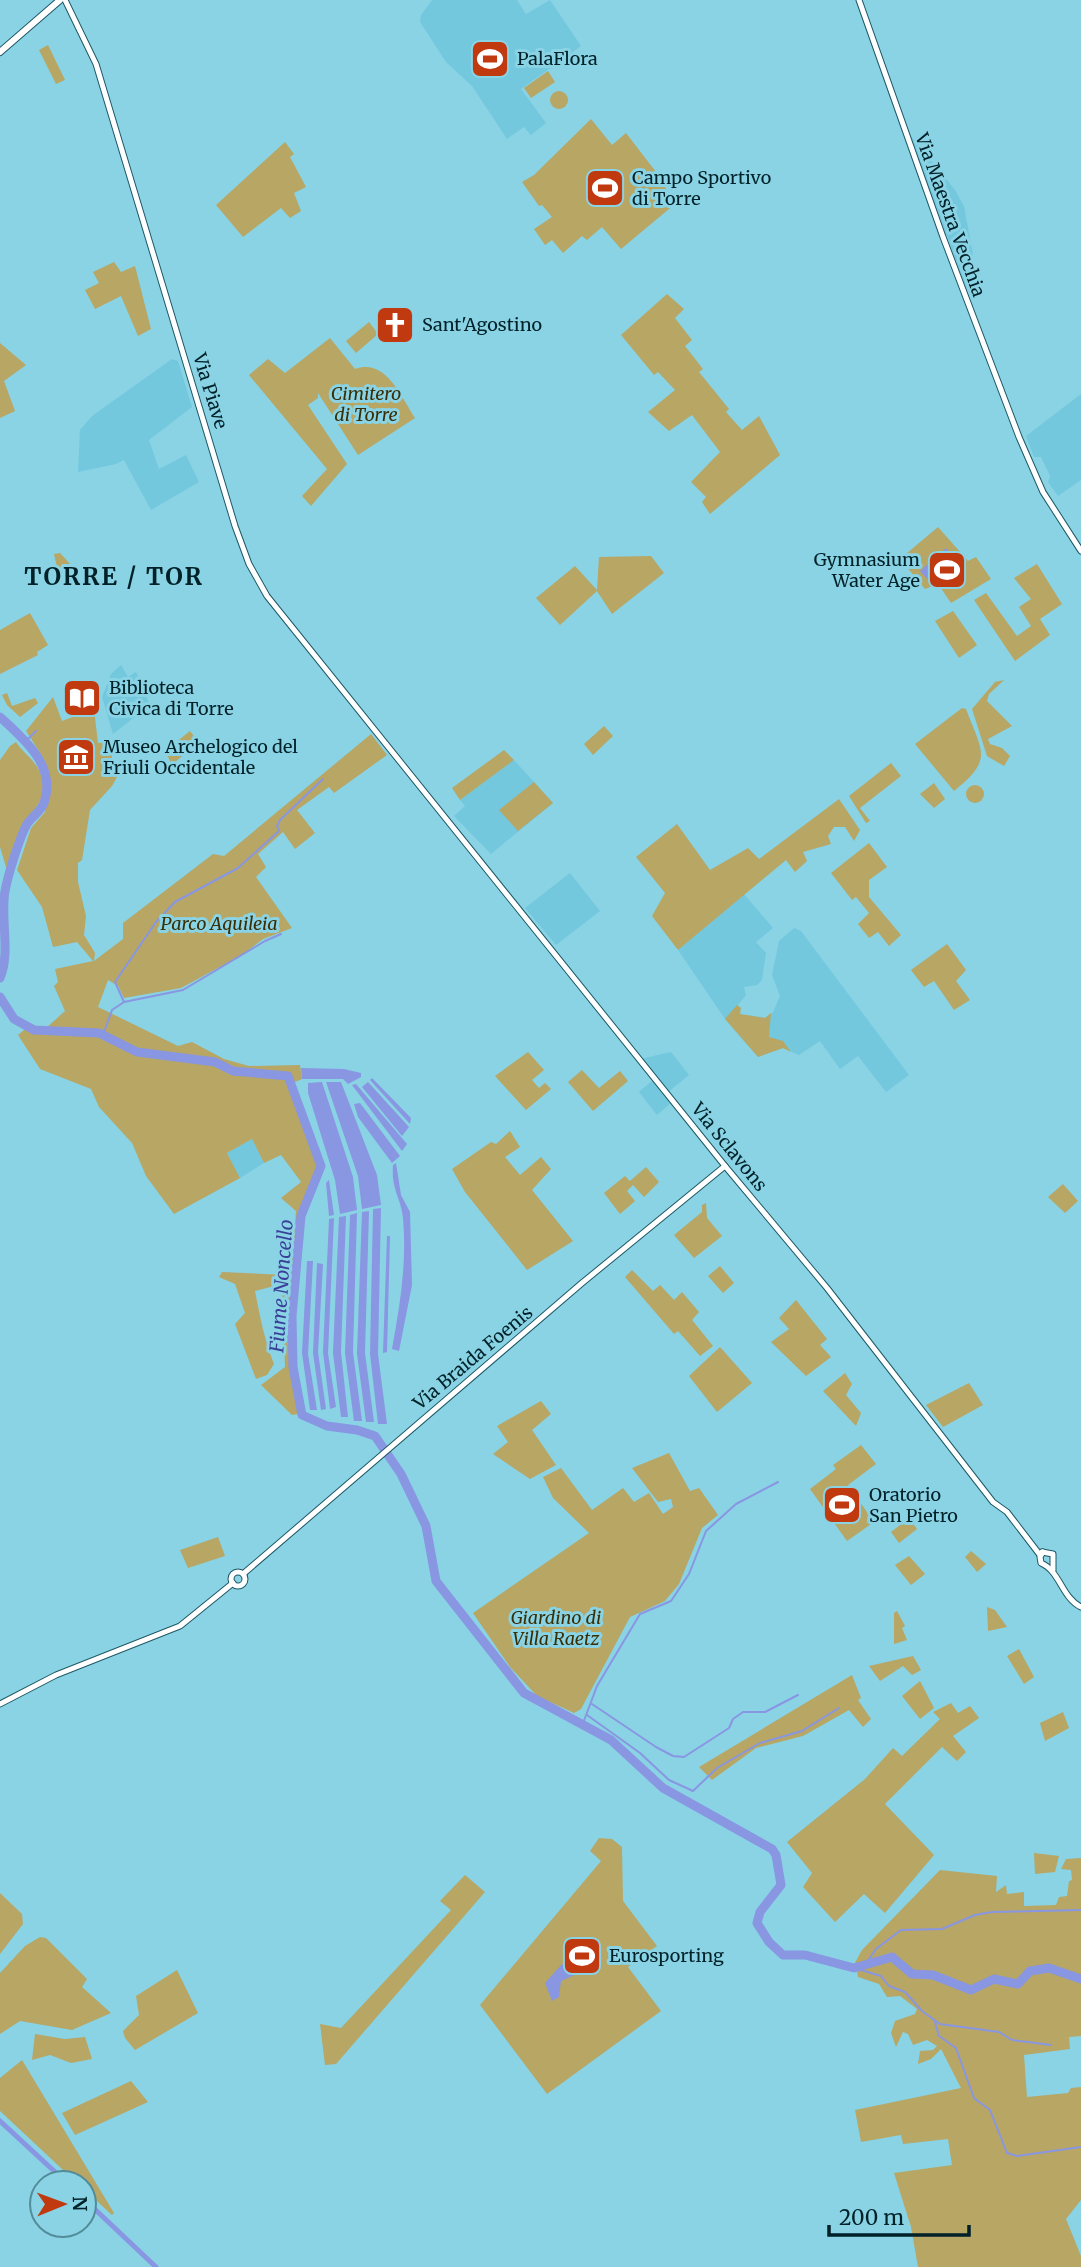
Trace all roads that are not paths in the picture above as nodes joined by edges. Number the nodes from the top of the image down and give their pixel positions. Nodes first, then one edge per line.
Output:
1 (859, 0) edge
2 (61, 1) edge
3 (0, 52) edge
4 (1081, 551) edge
5 (400, 763) joint
6 (725, 1166) junction
7 (1042, 1554) junction
8 (1050, 1565) junction
9 (1081, 1607) edge
10 (0, 1704) edge

1 - 4 street, Via Maestra Vecchia
2 - 3 main road
2 - 5 street, Via Piave
5 - 6 street, Via Sclavons
6 - 7 street, Via Sclavons
6 - 10 street, Via Braida Foenis
7 - 8 street, Via Sclavons
7 - 8 street, Via Sclavons
8 - 9 street, Via Sclavons

